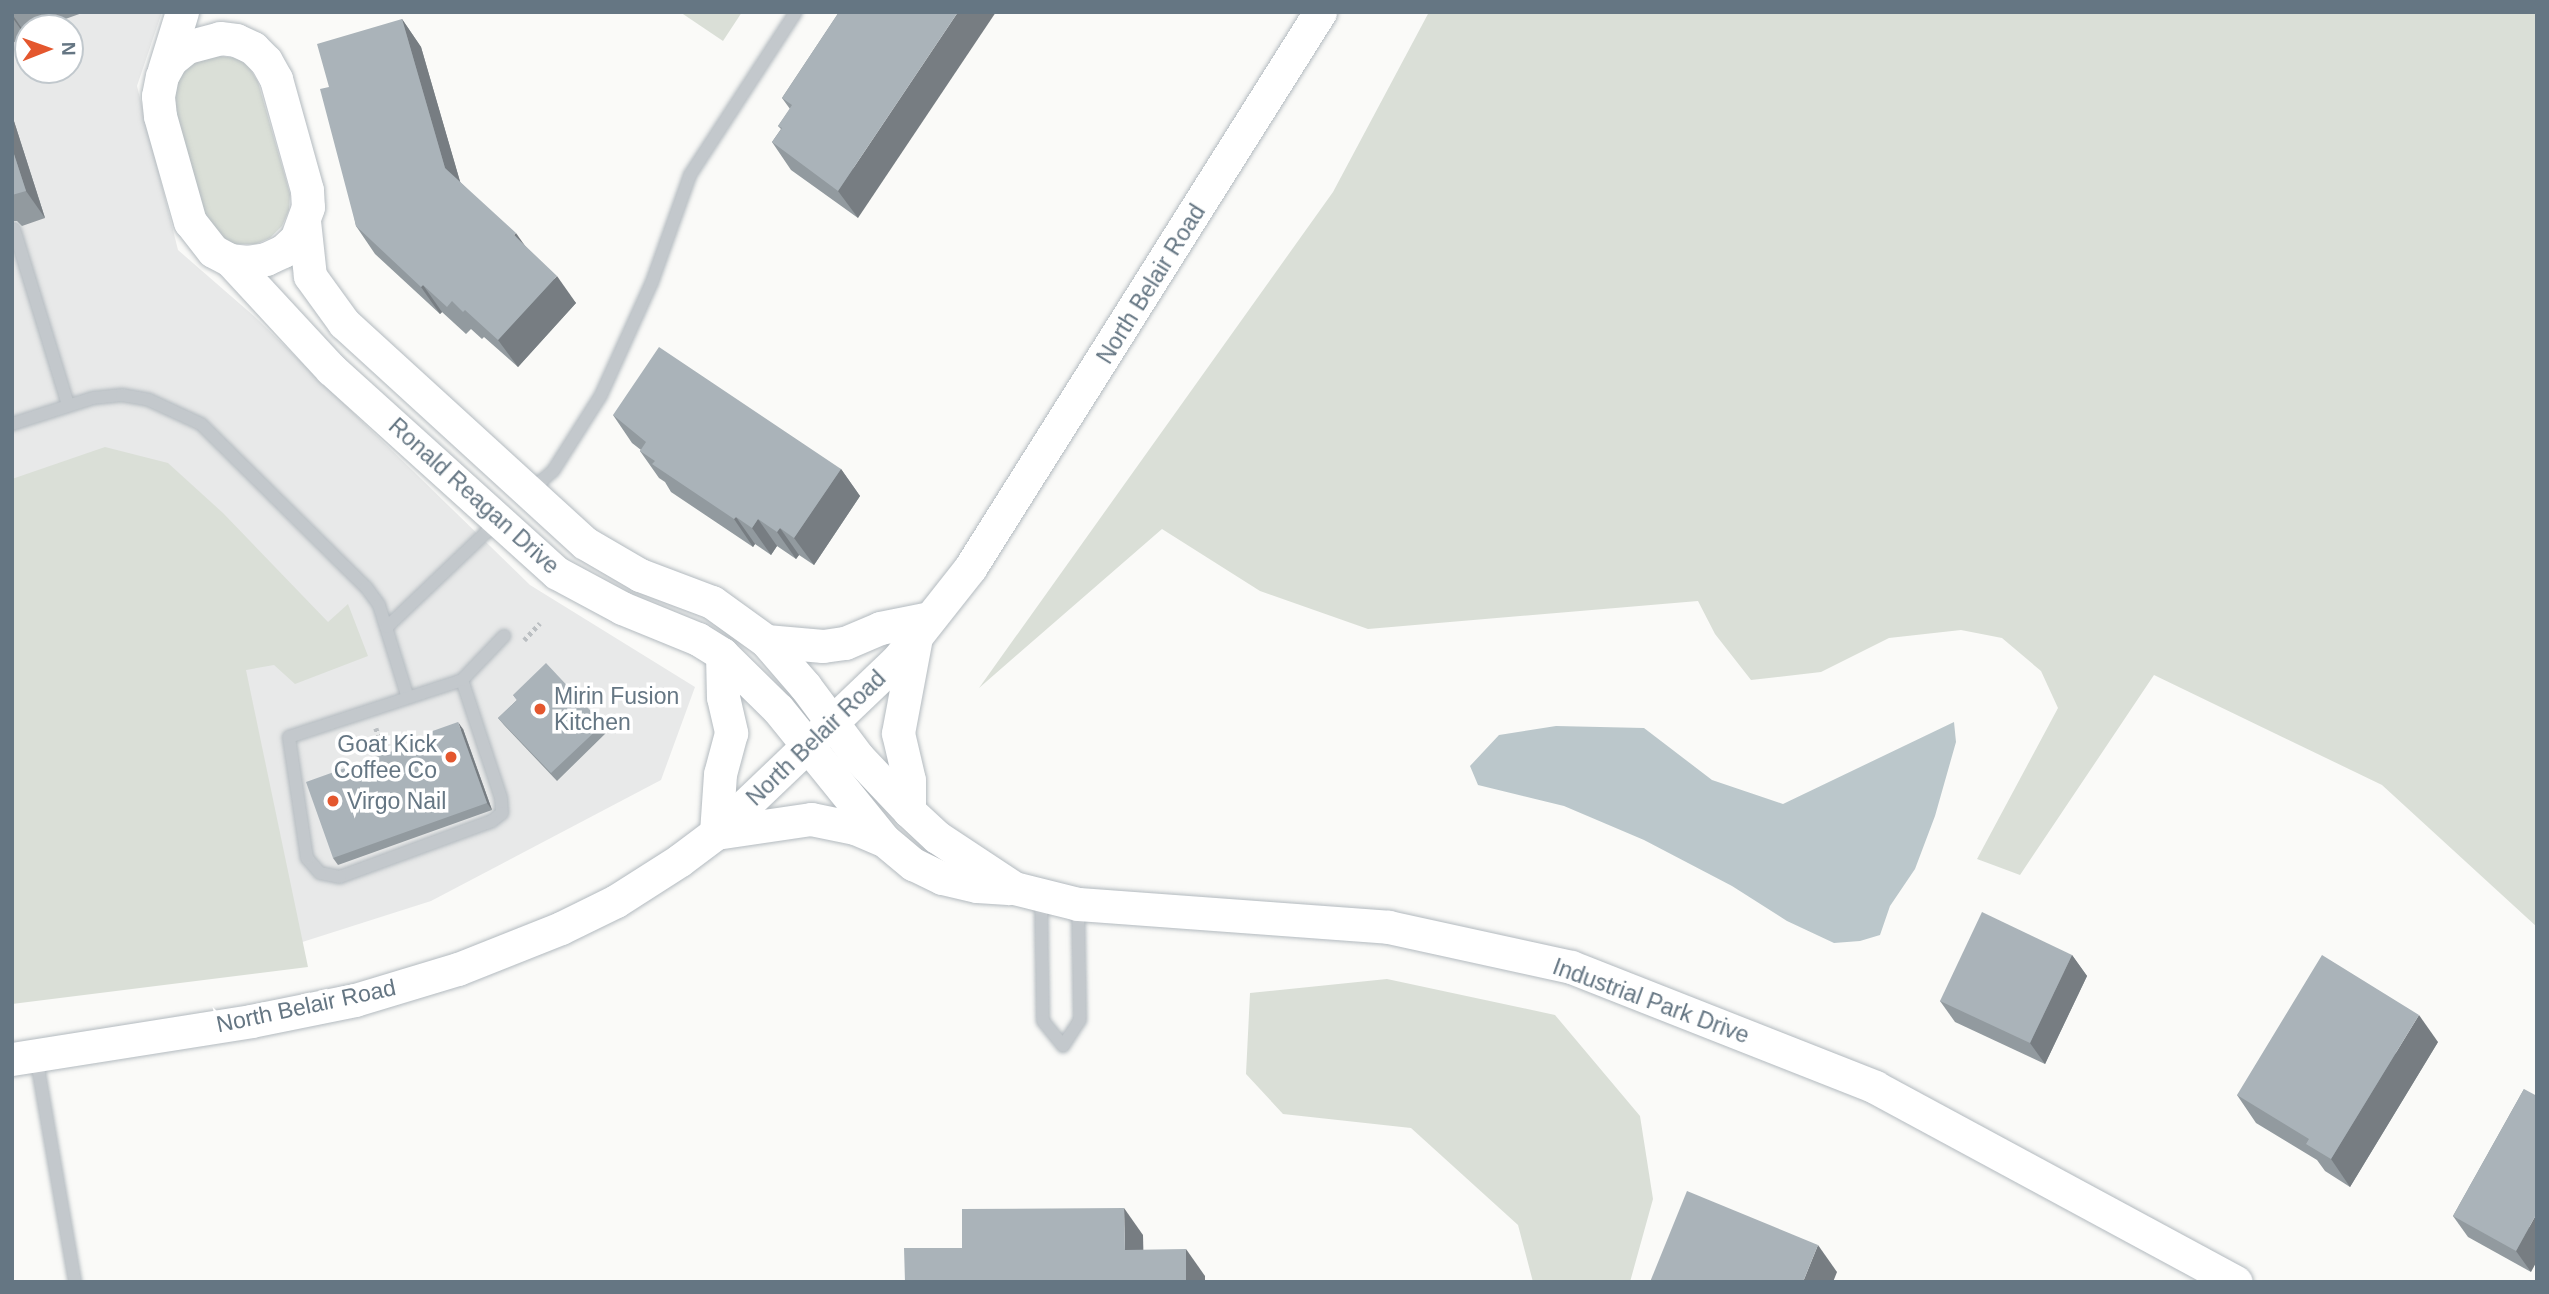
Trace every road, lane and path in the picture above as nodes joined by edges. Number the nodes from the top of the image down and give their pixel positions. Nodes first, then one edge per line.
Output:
1 (181, 12) edge
2 (232, 12) edge
3 (796, 12) edge
4 (1320, 12) edge
5 (253, 48) junction
6 (162, 76) junction
7 (304, 221) junction
8 (13, 229) edge
9 (230, 260) junction
10 (68, 405) junction
11 (12, 424) edge
12 (529, 493) junction
13 (498, 521) junction
14 (540, 623) dead end
15 (387, 627) junction
16 (923, 627) junction
17 (504, 636) dead end
18 (766, 641) junction
19 (520, 644) dead end
20 (722, 654) junction
21 (462, 680) junction
22 (408, 698) junction
23 (833, 723) junction
24 (375, 727) dead end
25 (808, 747) junction
26 (385, 754) edge
27 (909, 811) junction
28 (716, 832) junction
29 (884, 840) junction
30 (1027, 892) junction
31 (1078, 904) junction
32 (24, 1057) edge
33 (75, 1282) edge
34 (2236, 1282) edge

1 - 6 street, Ronald Reagan Drive
2 - 5 street, Ronald Reagan Drive
3 - 12 lane
4 - 16 street, North Belair Road
5 - 6 street
5 - 7 street, Ronald Reagan Drive
6 - 9 street, Ronald Reagan Drive
7 - 9 street
7 - 12 street, Ronald Reagan Drive
8 - 10 lane
9 - 13 street, Ronald Reagan Drive
10 - 11 lane
10 - 15 lane
12 - 13 street
12 - 18 street, Ronald Reagan Drive
13 - 15 lane
13 - 20 street, Ronald Reagan Drive
14 - 19 path
15 - 22 lane
16 - 18 street
16 - 23 street, North Belair Road
16 - 27 street
17 - 21 lane
18 - 23 street, Ronald Reagan Drive
20 - 25 street, Ronald Reagan Drive
20 - 28 street
21 - 22 lane
21 - 22 lane
23 - 25 street, North Belair Road
23 - 27 street, Industrial Park Drive
24 - 26 path
25 - 28 street, North Belair Road
25 - 29 street, Industrial Park Drive
27 - 30 street, Industrial Park Drive
28 - 29 street
28 - 32 street, North Belair Road
29 - 30 street, Industrial Park Drive
30 - 31 street, Industrial Park Drive
30 - 31 lane
31 - 34 street, Industrial Park Drive
32 - 33 lane

